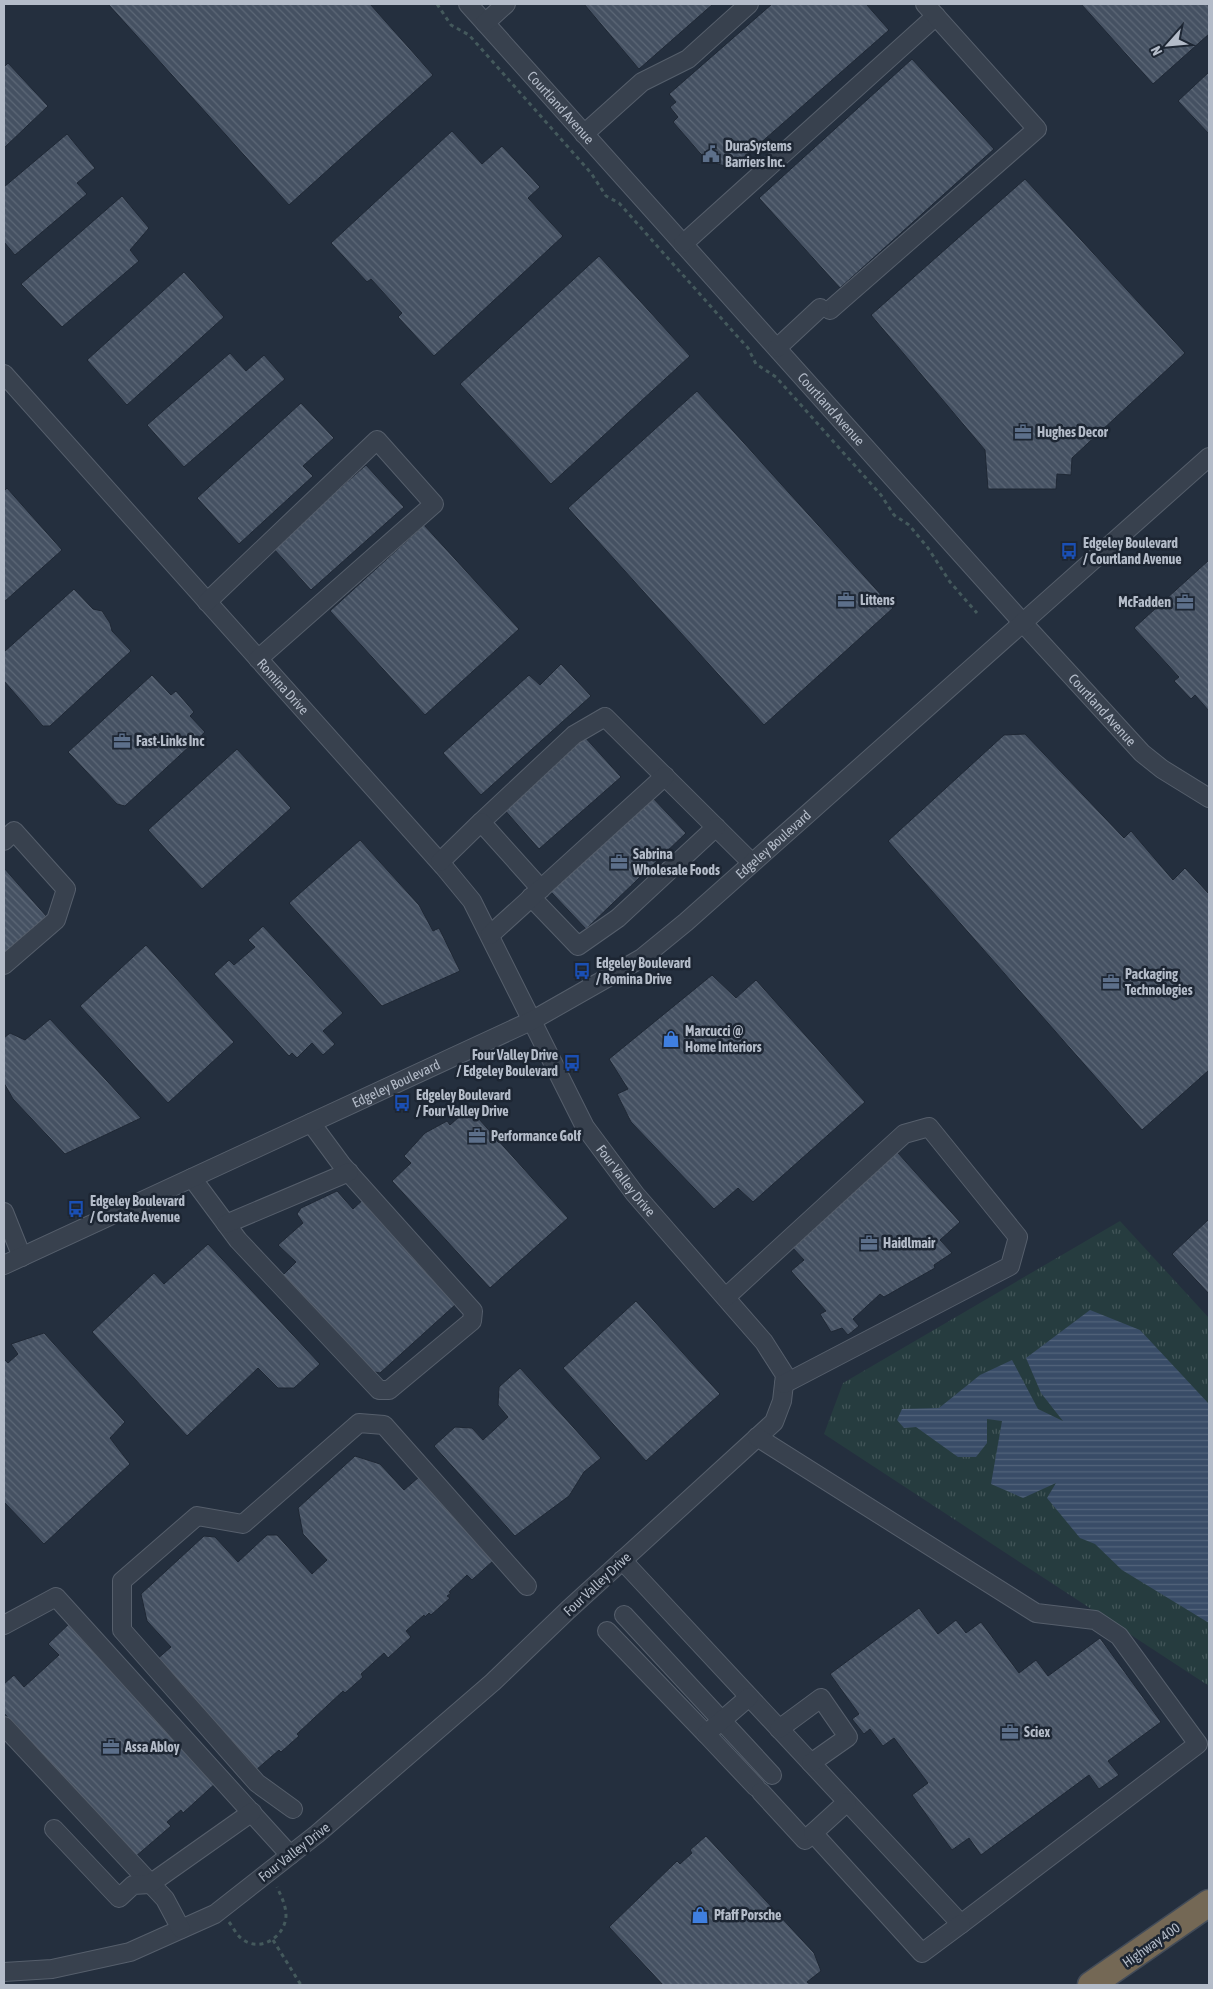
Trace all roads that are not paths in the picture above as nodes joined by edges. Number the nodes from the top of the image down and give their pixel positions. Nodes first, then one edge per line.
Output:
1 (468, 4) edge
2 (506, 4) edge
3 (749, 4) edge
4 (931, 10) edge
5 (485, 23) junction
6 (584, 134) junction
7 (683, 244) junction
8 (777, 348) junction
9 (4, 374) edge
10 (1209, 457) edge
11 (207, 602) junction
12 (1022, 622) junction
13 (258, 659) junction
14 (665, 776) junction
15 (1209, 798) edge
16 (481, 822) junction
17 (716, 827) junction
18 (4, 841) edge
19 (440, 862) junction
20 (752, 864) junction
21 (536, 893) junction
22 (490, 935) junction
23 (4, 965) edge
24 (533, 1020) junction
25 (311, 1123) junction
26 (349, 1172) junction
27 (192, 1178) junction
28 (4, 1212) edge
29 (226, 1224) junction
30 (22, 1257) junction
31 (4, 1265) edge
32 (726, 1297) junction
33 (784, 1384) junction
34 (757, 1437) junction
35 (622, 1560) junction
36 (527, 1586) dead end
37 (624, 1615) dead end
38 (4, 1625) edge
39 (607, 1631) dead end
40 (749, 1696) junction
41 (722, 1720) junction
42 (4, 1726) edge
43 (779, 1728) junction
44 (706, 1734) junction
45 (811, 1764) junction
46 (772, 1775) dead end
47 (846, 1802) junction
48 (293, 1810) dead end
49 (252, 1812) junction
50 (54, 1829) dead end
51 (813, 1833) junction
52 (290, 1855) junction
53 (150, 1884) junction
54 (1209, 1903) edge
55 (961, 1924) junction
56 (181, 1929) junction
57 (4, 1972) edge
58 (1091, 1985) edge

1 - 5 street, Courtland Avenue
2 - 5 street
3 - 6 street
4 - 7 street
4 - 8 street
5 - 6 street, Courtland Avenue
6 - 7 street, Courtland Avenue
7 - 8 street, Courtland Avenue
8 - 12 street, Courtland Avenue
9 - 11 street, Romina Drive
10 - 12 street, Edgeley Boulevard
11 - 13 street, Romina Drive
11 - 13 street
12 - 15 street, Courtland Avenue
12 - 20 street, Edgeley Boulevard
13 - 19 street, Romina Drive
14 - 16 street
14 - 17 street
14 - 21 street
16 - 19 street
16 - 21 street
17 - 20 street
17 - 21 street
18 - 23 street
19 - 22 street, Romina Drive
20 - 24 street, Edgeley Boulevard
21 - 22 street
22 - 24 street, Romina Drive
24 - 25 street, Edgeley Boulevard
24 - 32 street, Four Valley Drive
25 - 26 street
25 - 27 street, Edgeley Boulevard
26 - 29 street
26 - 29 street
27 - 29 street
27 - 30 street, Edgeley Boulevard
28 - 30 street
30 - 31 street, Edgeley Boulevard
32 - 33 street, Four Valley Drive
32 - 33 street
33 - 34 street, Four Valley Drive
34 - 35 street, Four Valley Drive
34 - 55 street
35 - 40 street
35 - 52 street, Four Valley Drive
36 - 48 street
37 - 41 street
38 - 49 street
39 - 44 street
40 - 41 street
40 - 43 street
41 - 44 street
41 - 46 street
42 - 53 street
43 - 45 street
43 - 45 street
44 - 51 street
45 - 47 street
47 - 51 street
47 - 55 street
49 - 52 street
49 - 53 street
50 - 53 street
51 - 55 street
52 - 56 street, Four Valley Drive
53 - 56 street
54 - 58 highway, Highway 400
56 - 57 street, Four Valley Drive

